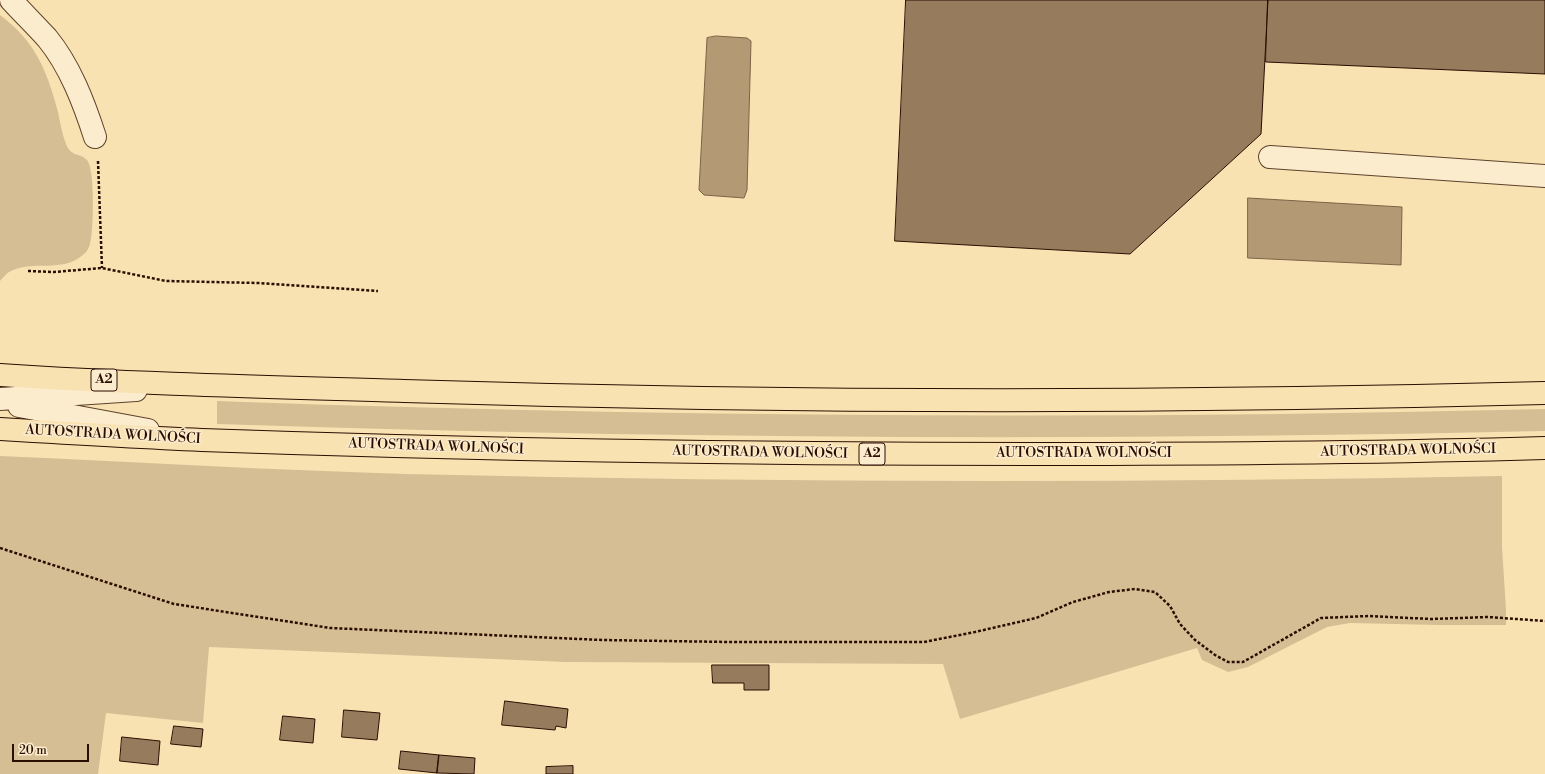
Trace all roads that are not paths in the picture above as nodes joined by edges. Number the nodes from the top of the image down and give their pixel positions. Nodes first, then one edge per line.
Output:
1 (11, 0) edge
2 (95, 137) road end
3 (1270, 157) dead end
4 (1545, 176) edge
5 (0, 375) edge
6 (209, 385) junction
7 (1545, 393) edge
8 (0, 399) edge
9 (0, 403) edge
10 (0, 429) edge
11 (200, 440) junction
12 (1545, 448) edge

1 - 2 street
3 - 4 street
5 - 6 highway, A2
6 - 7 highway, A2
6 - 8 street
9 - 11 street
10 - 11 highway, AUTOSTRADA WOLNOŚCI / A2
11 - 12 highway, AUTOSTRADA WOLNOŚCI / A2

